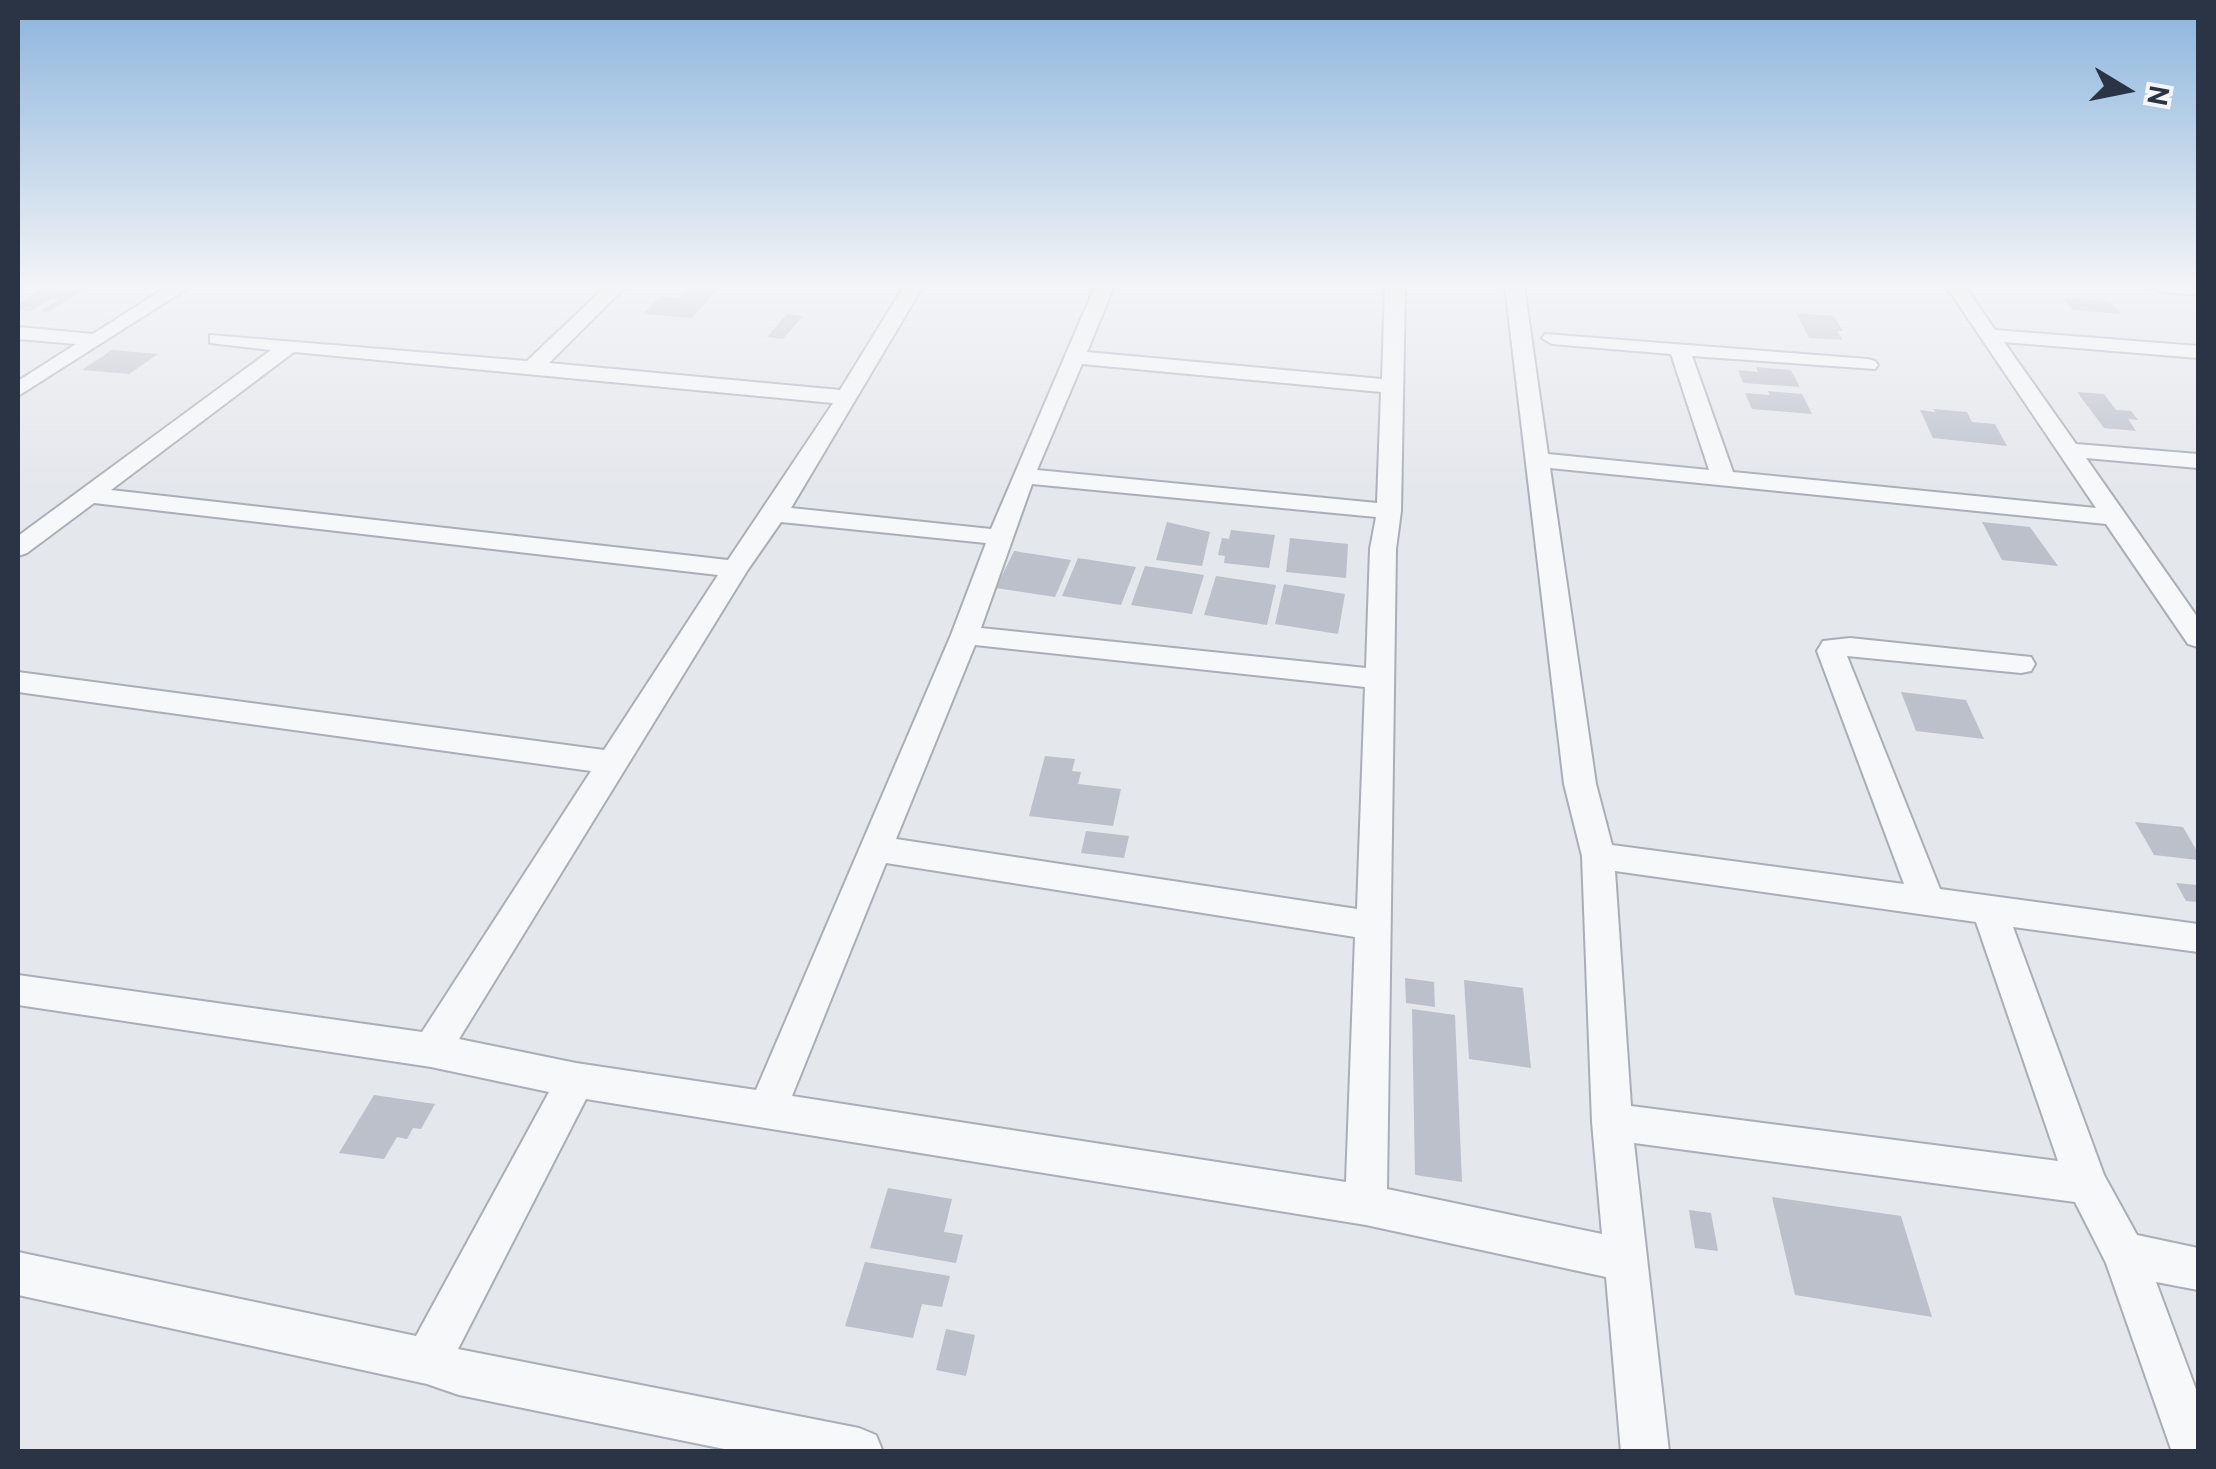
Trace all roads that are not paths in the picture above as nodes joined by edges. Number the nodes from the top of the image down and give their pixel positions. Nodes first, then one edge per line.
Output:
1 (74, 355) edge
2 (278, 355) edge
3 (387, 355) edge
4 (546, 355) edge
5 (870, 355) edge
6 (1391, 355) edge
7 (1523, 355) edge
8 (1682, 355) edge
9 (1741, 355) edge
10 (2002, 355) edge
11 (1075, 357) joint
12 (1868, 364) dead end
13 (531, 369) junction
14 (1391, 386) junction
15 (18, 390) edge
16 (843, 397) junction
17 (2068, 450) junction
18 (1538, 460) junction
19 (2198, 461) edge
20 (1023, 476) junction
21 (1724, 479) junction
22 (88, 494) junction
23 (1389, 511) junction
24 (777, 514) junction
25 (2115, 518) junction
26 (998, 537) junction
27 (18, 548) edge
28 (735, 569) junction
29 (965, 635) junction
30 (2198, 638) edge
31 (2020, 664) dead end
32 (1380, 679) junction
33 (18, 682) edge
34 (616, 763) junction
35 (876, 848) junction
36 (1598, 856) junction
37 (1927, 900) junction
38 (1989, 909) junction
39 (1373, 926) junction
40 (2198, 938) edge
41 (18, 990) edge
42 (432, 1050) junction
43 (576, 1080) junction
44 (768, 1108) junction
45 (1612, 1122) junction
46 (2087, 1184) junction
47 (1366, 1205) junction
48 (2124, 1254) junction
49 (1625, 1260) junction
50 (2198, 1269) edge
51 (18, 1274) edge
52 (427, 1362) junction
53 (859, 1452) edge
54 (1646, 1452) edge
55 (2196, 1452) edge

1 - 15 street
2 - 22 street
3 - 13 street
4 - 13 street
5 - 16 street
6 - 14 street
7 - 18 street
8 - 21 street
9 - 12 street
10 - 17 street
11 - 14 street
11 - 20 street
13 - 16 street
14 - 23 street
16 - 24 street
17 - 19 street
17 - 25 street
18 - 21 street
18 - 36 street
20 - 23 street
20 - 26 street
21 - 25 street
22 - 27 street
22 - 28 street
23 - 32 street
24 - 26 street
24 - 28 street
25 - 30 street
26 - 29 street
28 - 34 street
29 - 32 street
29 - 35 street
31 - 37 street
32 - 39 street
33 - 34 street
34 - 42 street
35 - 39 street
35 - 44 street
36 - 37 street
36 - 45 street
37 - 38 street
38 - 40 street
38 - 46 street
39 - 47 street
41 - 42 street
42 - 43 street
43 - 44 street
43 - 52 street
44 - 47 street
45 - 46 street
45 - 49 street
46 - 48 street
47 - 49 street
48 - 50 street
48 - 55 street
49 - 54 street
51 - 52 street
52 - 53 street

